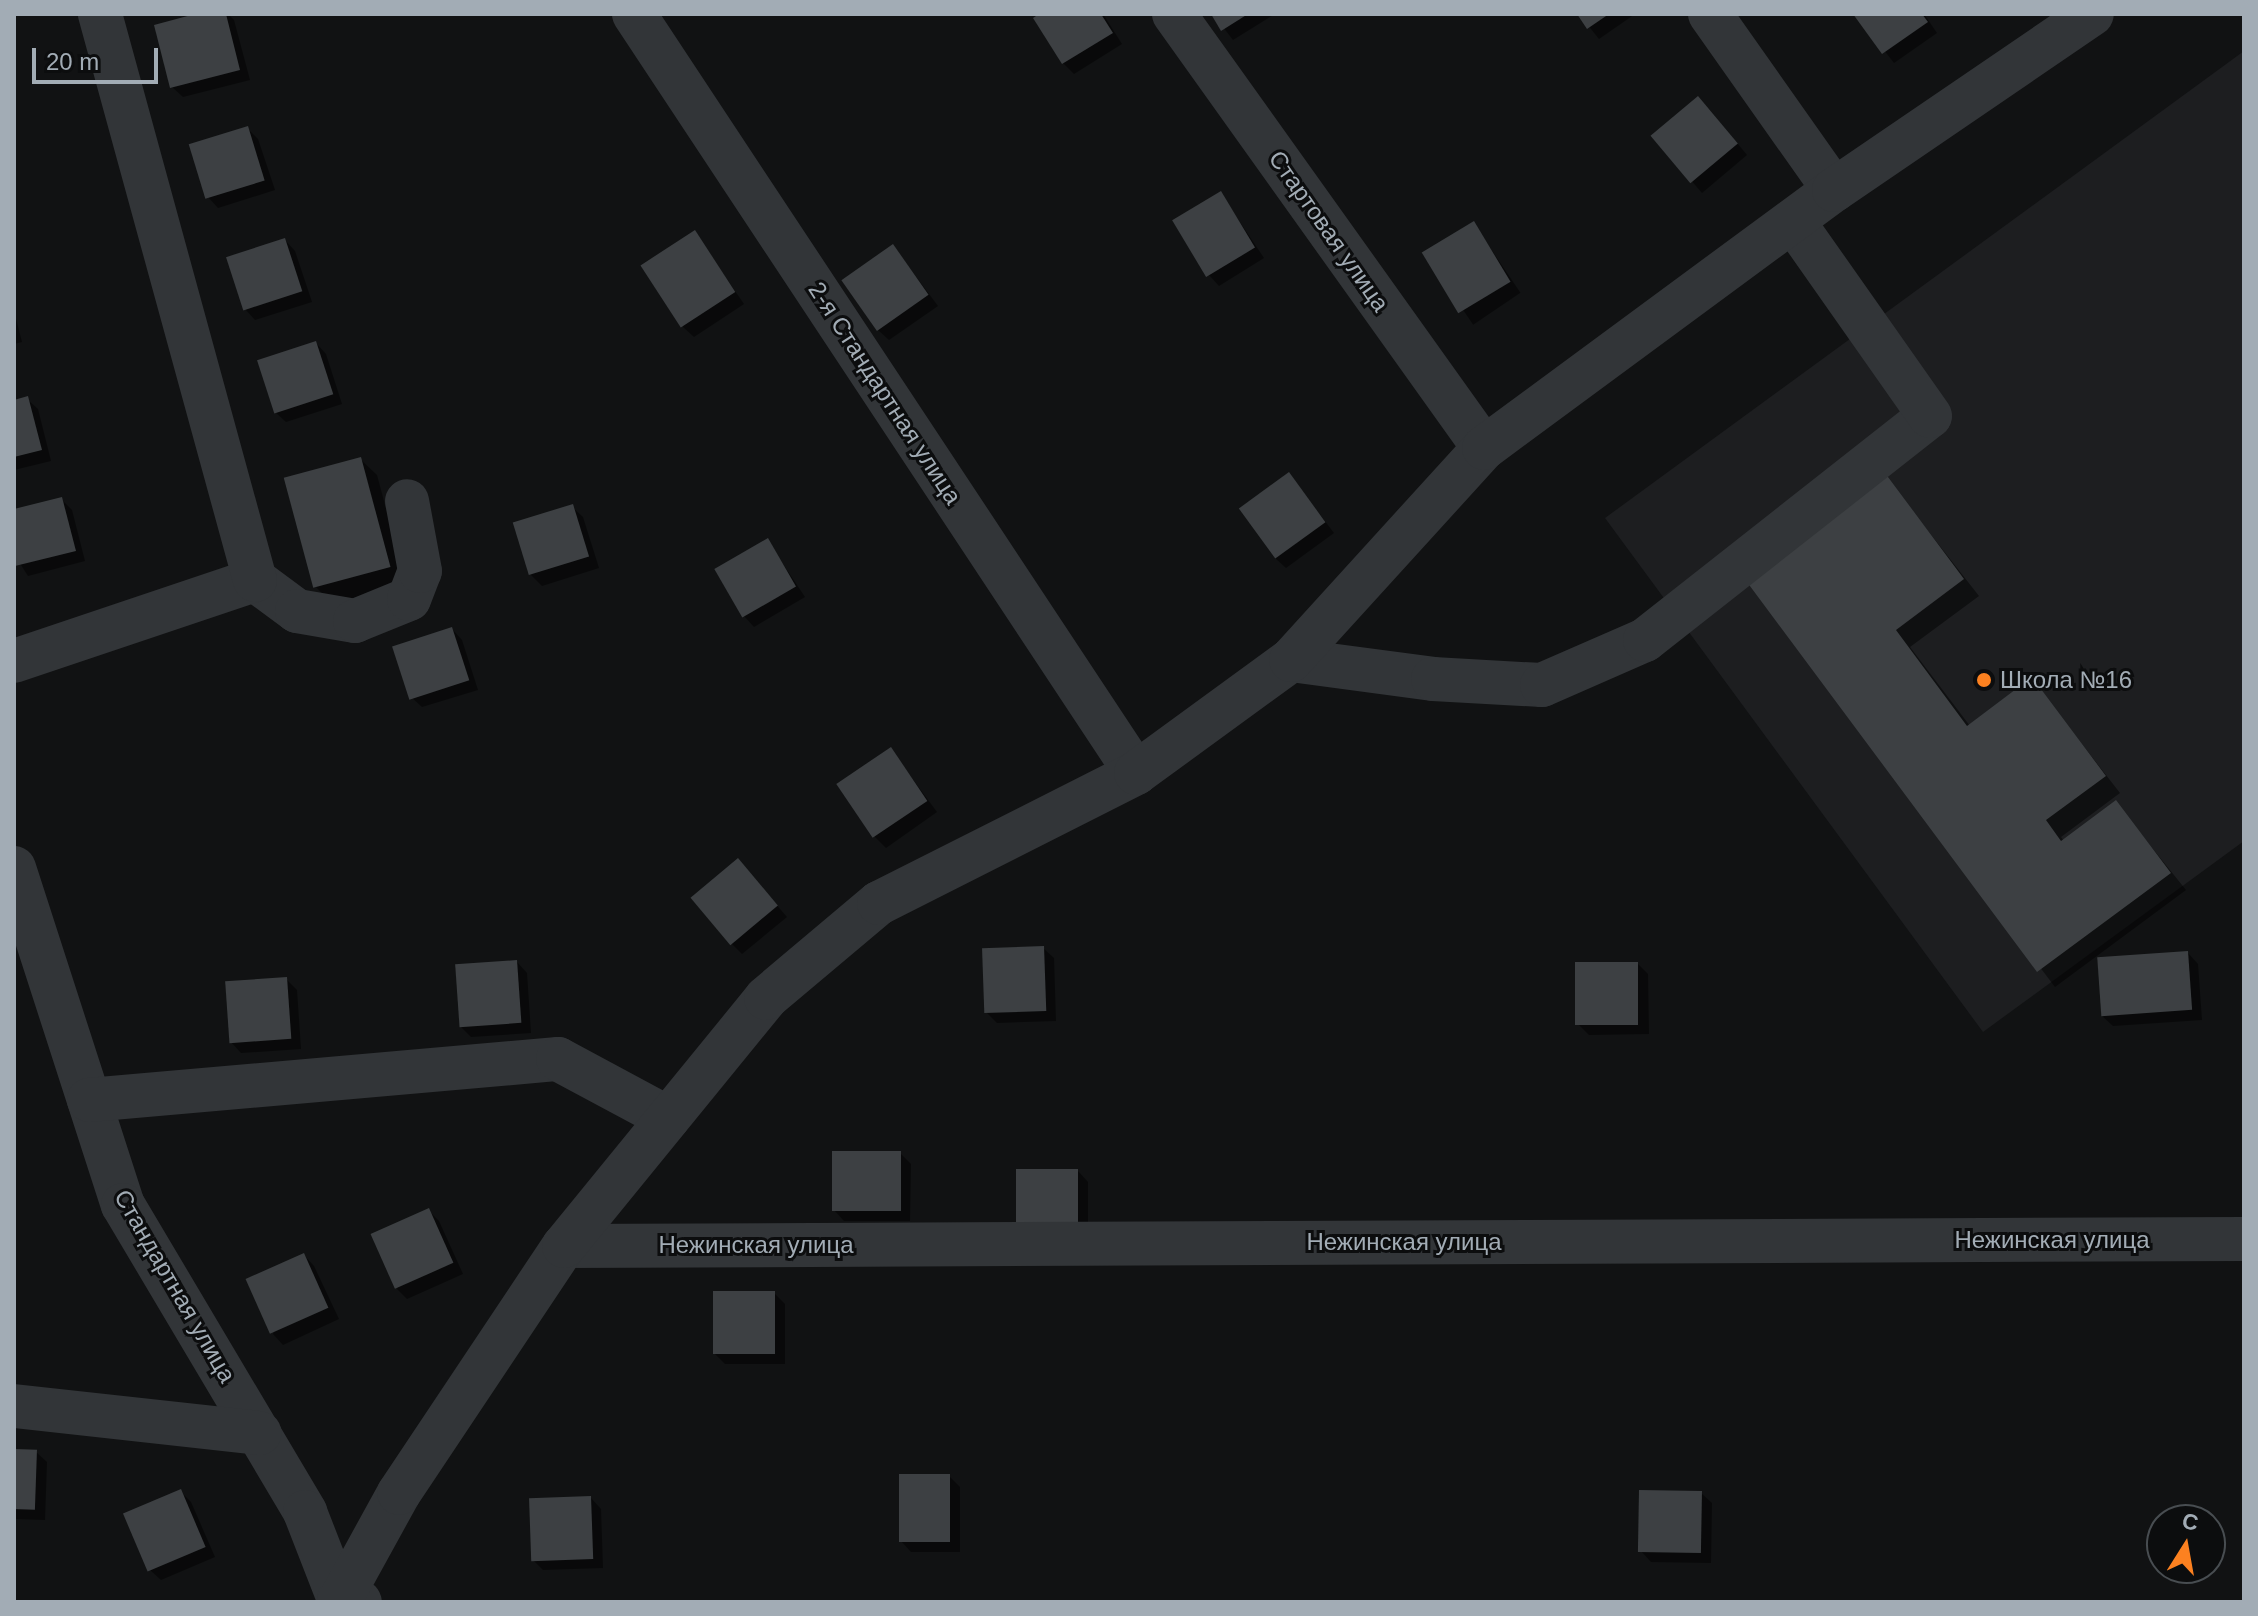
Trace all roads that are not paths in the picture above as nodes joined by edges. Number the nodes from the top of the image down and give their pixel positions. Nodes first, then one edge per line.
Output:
1 (100, 14) edge
2 (634, 14) edge
3 (1174, 14) edge
4 (1710, 14) edge
5 (2092, 14) edge
6 (1834, 190) junction
7 (1793, 221) junction
8 (1484, 448) junction
9 (407, 501) dead end
10 (255, 580) junction
11 (1291, 660) junction
12 (14, 661) edge
13 (1136, 773) junction
14 (14, 868) edge
15 (89, 1100) junction
16 (668, 1118) junction
17 (2244, 1239) edge
18 (564, 1246) junction
19 (14, 1406) edge
20 (260, 1433) junction
21 (347, 1601) edge

1 - 10 street
2 - 13 street, 2-я Стандартная улица
3 - 8 street, Стартовая улица
4 - 6 street
5 - 6 street
6 - 7 street
7 - 8 street
7 - 11 street
8 - 11 street
9 - 10 street
10 - 12 street
11 - 13 street
13 - 16 street
14 - 15 street, Стандартная улица
15 - 16 street
15 - 20 street, Стандартная улица
16 - 18 street
17 - 18 street, Нежинская улица
18 - 21 street
19 - 20 street
20 - 21 street, Стандартная улица

